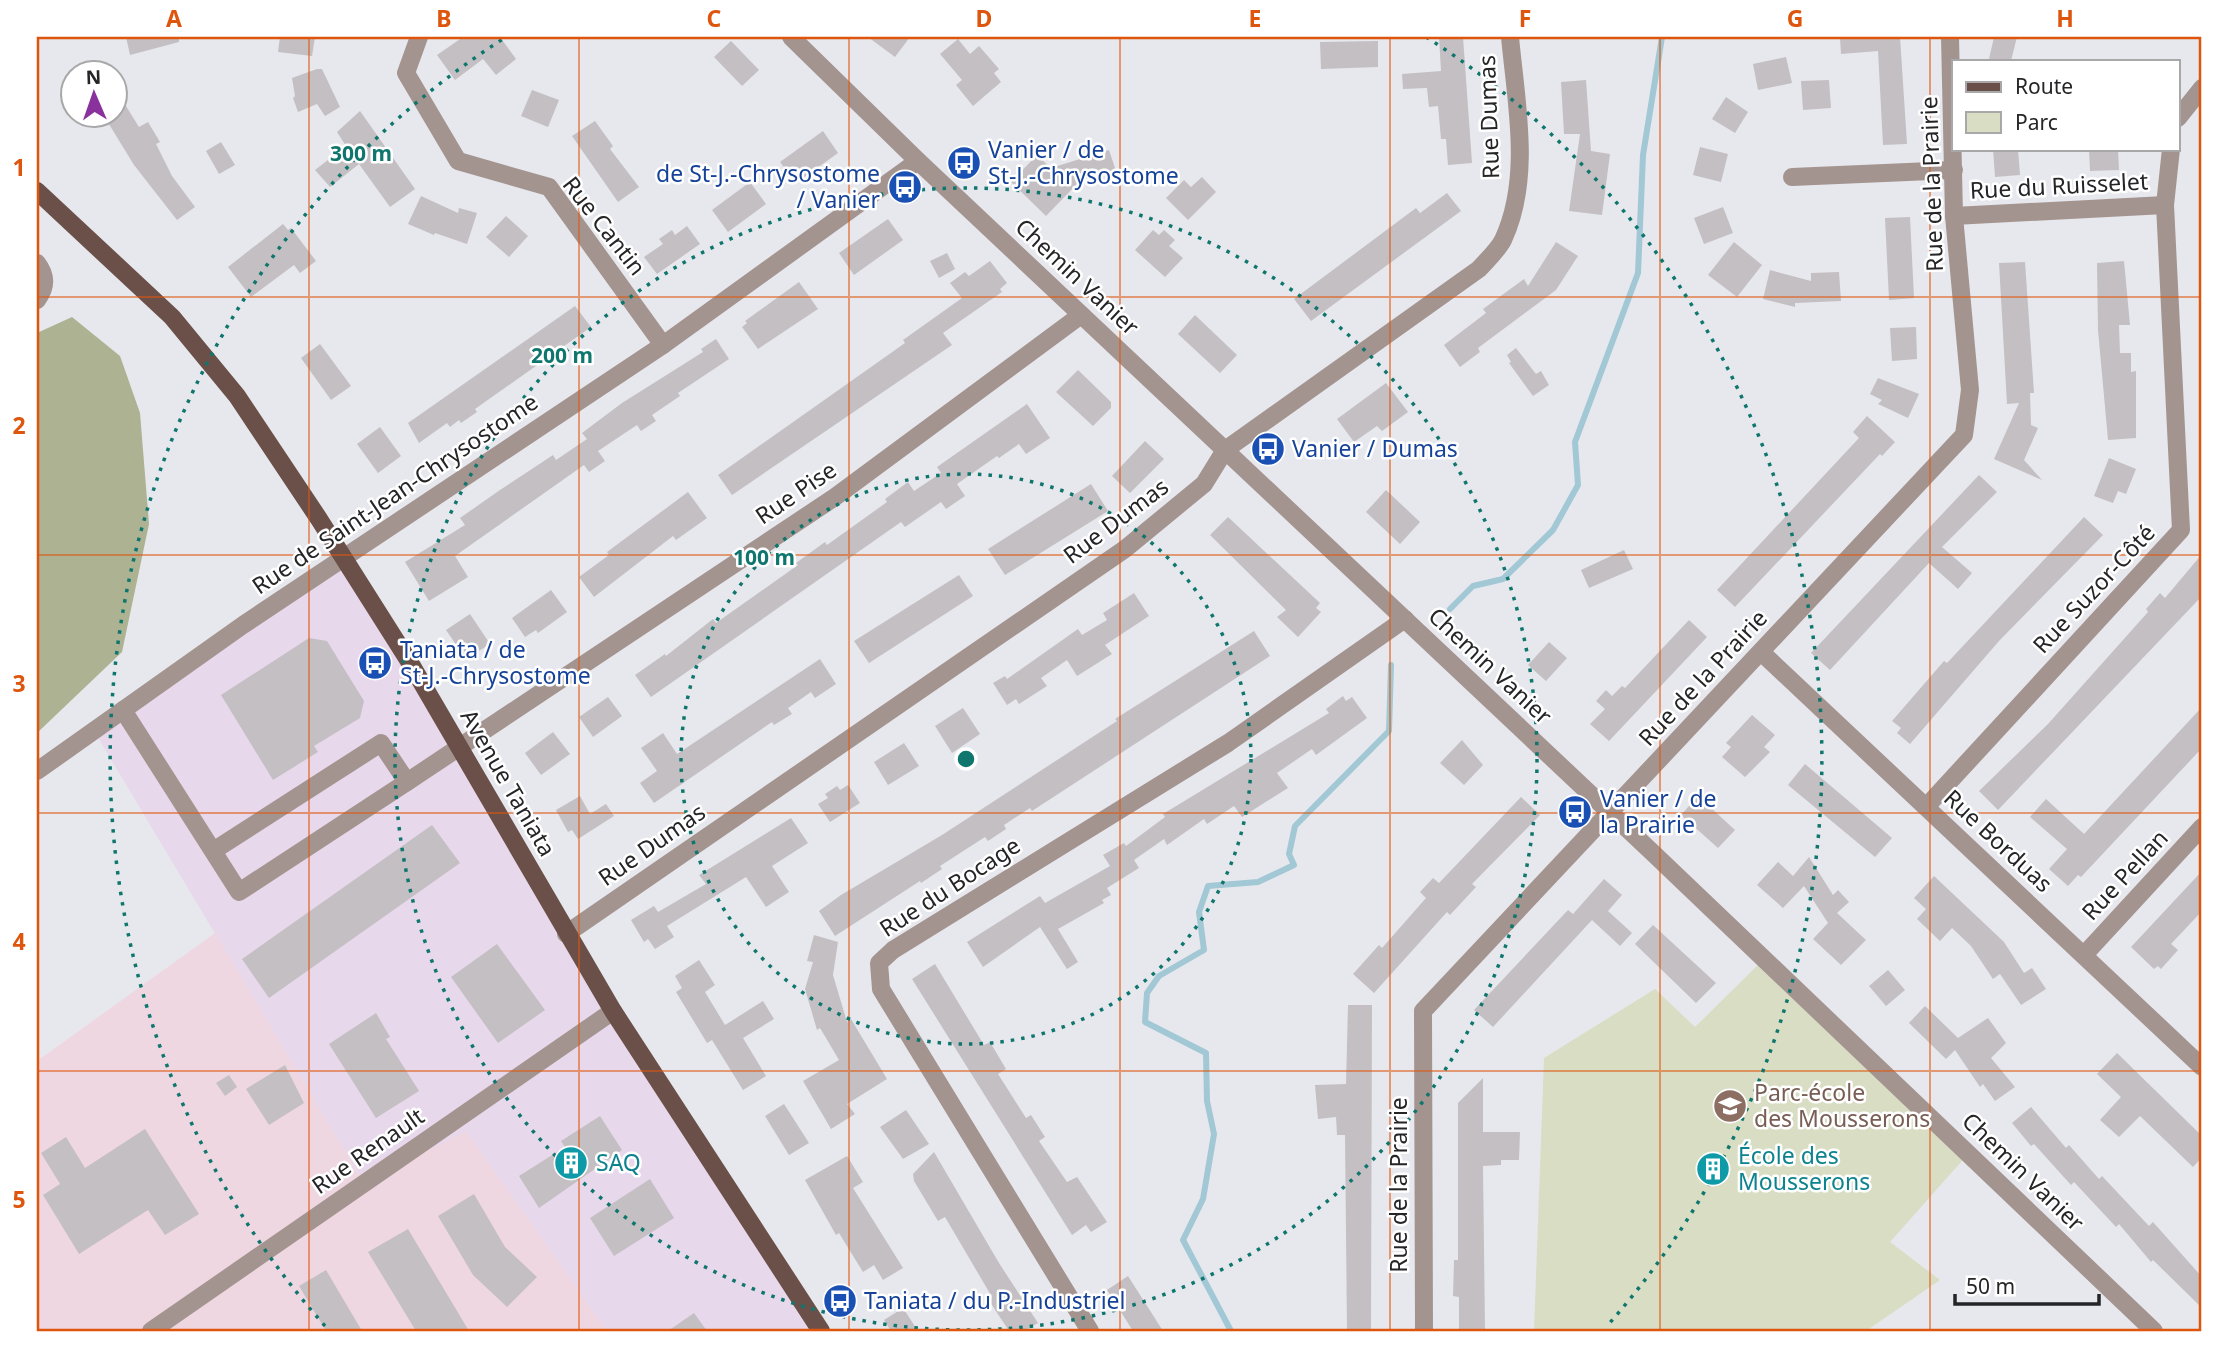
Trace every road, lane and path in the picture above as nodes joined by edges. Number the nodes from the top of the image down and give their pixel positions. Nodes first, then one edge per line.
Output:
1 (419, 37) edge
2 (791, 37) edge
3 (1510, 37) edge
4 (1951, 37) edge
5 (1952, 81) edge
6 (2202, 88) edge
7 (2180, 116) edge
8 (1954, 150) edge
9 (2171, 150) edge
10 (918, 161) junction
11 (1954, 170) junction
12 (1792, 177) dead end
13 (37, 191) edge
14 (37, 201) edge
15 (2165, 205) junction
16 (1954, 216) junction
17 (67, 219) junction
18 (37, 263) edge
19 (37, 300) edge
20 (1081, 315) junction
21 (663, 345) junction
22 (1225, 450) junction
23 (344, 557) junction
24 (1405, 620) junction
25 (1761, 652) junction
26 (123, 710) junction
27 (461, 748) junction
28 (37, 771) edge
29 (407, 782) junction
30 (1926, 807) junction
31 (1609, 813) junction
32 (2202, 827) edge
33 (213, 851) junction
34 (566, 934) junction
35 (2084, 955) junction
36 (613, 1011) junction
37 (2202, 1067) edge
38 (151, 1331) edge
39 (821, 1331) edge
40 (1090, 1331) edge
41 (1424, 1331) edge
42 (2154, 1331) edge

1 - 21 street, Rue Cantin
2 - 10 street, Chemin Vanier
3 - 22 street, Rue Dumas
4 - 5 street, Rue de la Prairie
6 - 7 street
8 - 11 street, Rue de la Prairie
9 - 15 street, Rue Suzor-Côté
10 - 20 street, Chemin Vanier
10 - 21 street, Rue de Saint-Jean-Chrysostome
11 - 12 street, Rue du Ruisselet
11 - 16 street, Rue de la Prairie
13 - 17 main road, Avenue Taniata
14 - 17 main road, Avenue Taniata
15 - 16 street, Rue du Ruisselet
15 - 30 street, Rue Suzor-Côté
16 - 25 street, Rue de la Prairie
17 - 23 main road, Avenue Taniata
18 - 19 street
20 - 22 street, Chemin Vanier
20 - 27 street, Rue Pise
21 - 23 street, Rue de Saint-Jean-Chrysostome
22 - 24 street, Chemin Vanier
22 - 34 street, Rue Dumas
23 - 26 street, Rue de Saint-Jean-Chrysostome
23 - 27 main road, Avenue Taniata
24 - 31 street, Chemin Vanier
24 - 40 street, Rue du Bocage
25 - 30 street, Rue Borduas
25 - 31 street, Rue de la Prairie
26 - 28 street, Rue de Saint-Jean-Chrysostome
26 - 33 street
27 - 29 street, Rue Pise
27 - 34 main road, Avenue Taniata
29 - 33 street
29 - 33 street, Rue Pise
30 - 35 street, Rue Borduas
31 - 41 street, Rue de la Prairie
31 - 42 street, Chemin Vanier
32 - 35 street, Rue Pellan
34 - 36 main road, Avenue Taniata
35 - 37 street, Rue Borduas
36 - 38 street, Rue Renault
36 - 39 main road, Avenue Taniata

